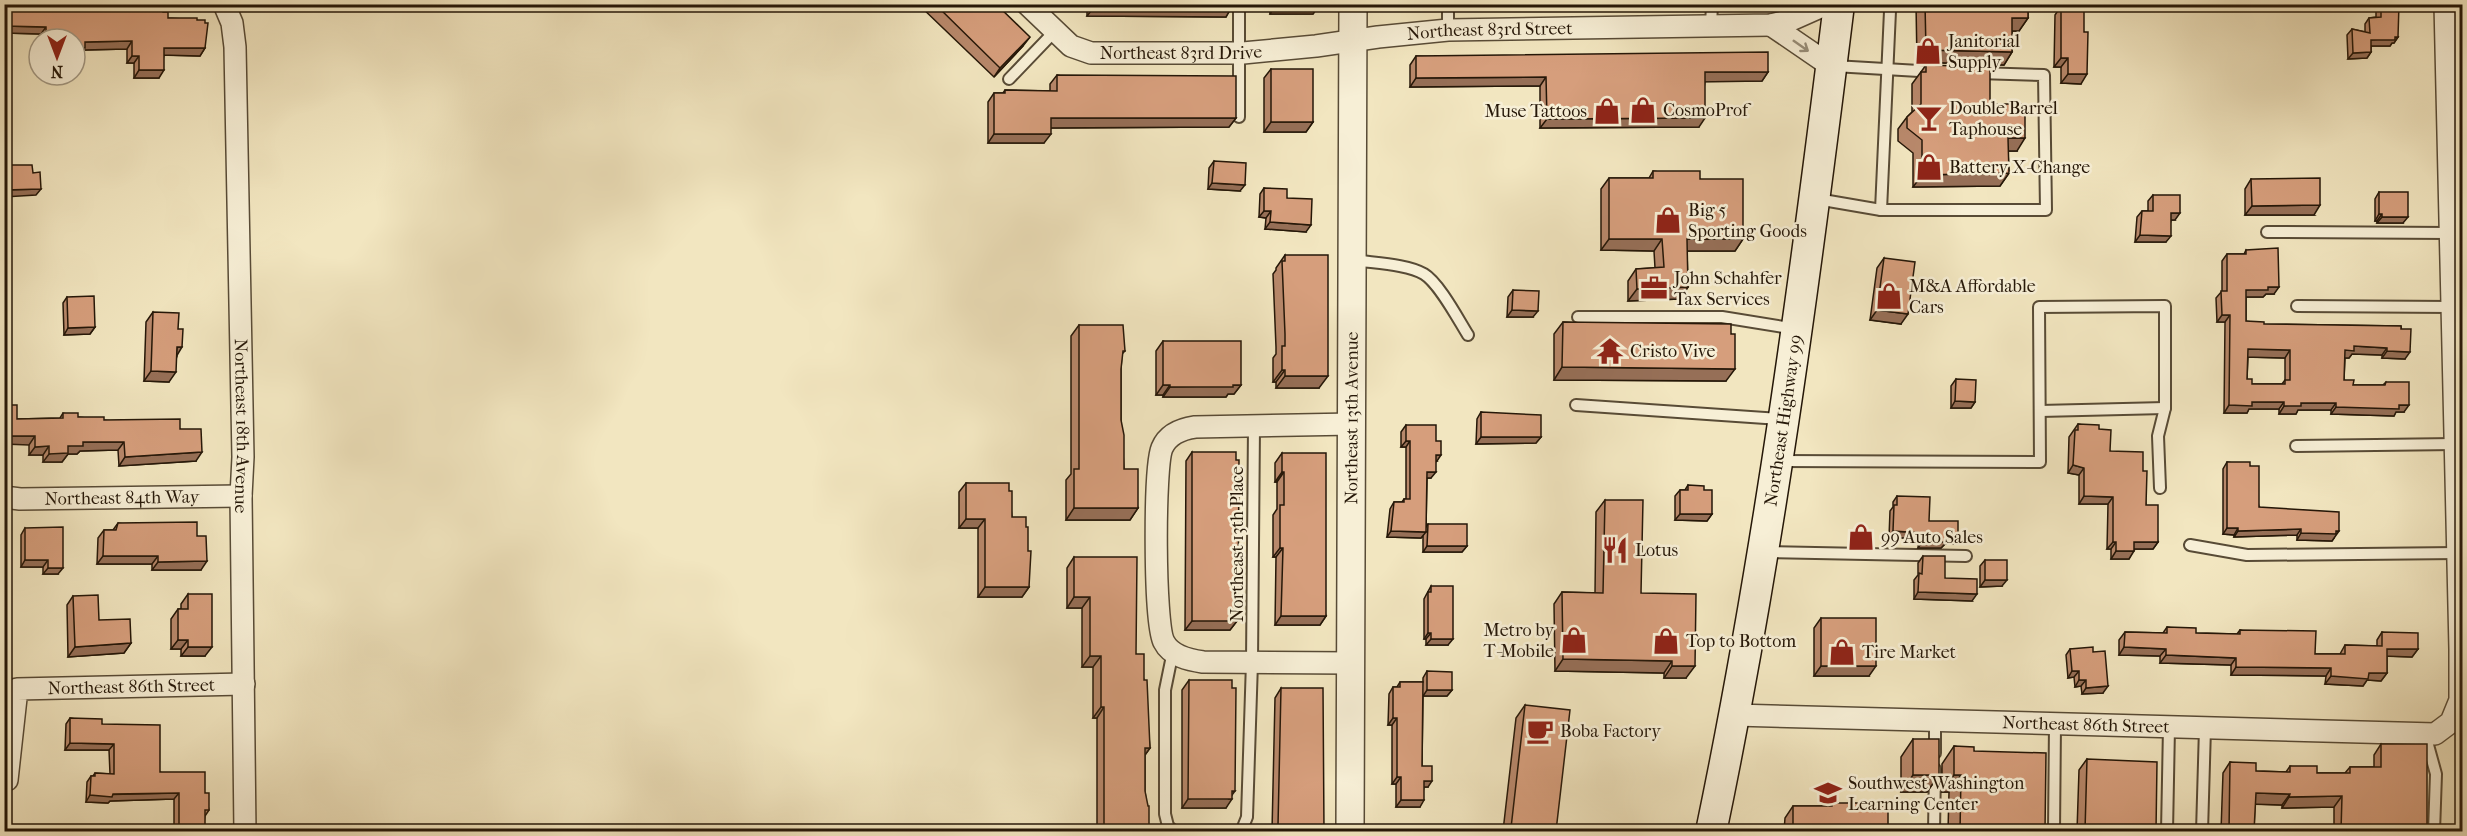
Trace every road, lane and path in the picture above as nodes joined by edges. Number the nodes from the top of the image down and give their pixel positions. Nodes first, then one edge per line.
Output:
1 (1239, 4) edge
2 (1353, 4) edge
3 (1448, 4) edge
4 (1712, 4) edge
5 (1827, 4) edge
6 (1839, 4) edge
7 (2445, 4) edge
8 (1036, 7) edge
9 (1890, 11) dead end
10 (228, 14) edge
11 (1772, 25) junction
12 (1711, 26) junction
13 (1448, 30) junction
14 (1055, 31) junction
15 (1353, 40) junction
16 (1239, 52) junction
17 (1831, 66) junction
18 (1887, 70) junction
19 (1943, 72) edge
20 (1966, 73) edge
21 (1009, 79) dead end
22 (1239, 117) edge
23 (1814, 199) junction
24 (1881, 210) junction
25 (2267, 232) dead end
26 (2450, 233) junction
27 (1353, 260) junction
28 (2297, 306) dead end
29 (2452, 307) junction
30 (1578, 317) dead end
31 (1796, 329) junction
32 (1468, 335) dead end
33 (1576, 405) dead end
34 (2165, 408) junction
35 (2040, 411) junction
36 (1784, 419) junction
37 (1353, 424) junction
38 (1254, 426) junction
39 (2455, 444) junction
40 (2296, 446) dead end
41 (1778, 461) junction
42 (2160, 488) dead end
43 (241, 496) junction
44 (4, 497) edge
45 (2190, 544) dead end
46 (1763, 552) junction
47 (2458, 553) junction
48 (1966, 556) dead end
49 (1173, 651) junction
50 (1252, 662) junction
51 (1351, 663) junction
52 (244, 684) junction
53 (1735, 715) junction
54 (1935, 721) junction
55 (2055, 724) junction
56 (2169, 727) junction
57 (2205, 728) junction
58 (2430, 734) junction
59 (7, 780) dead end
60 (245, 831) edge
61 (1175, 831) edge
62 (1241, 831) edge
63 (1350, 831) edge
64 (1711, 831) edge
65 (1934, 831) edge
66 (2054, 831) edge
67 (2167, 831) edge
68 (2202, 831) edge
69 (2434, 831) edge

1 - 16 lane
2 - 15 street, Northeast 13th Avenue
3 - 13 lane
4 - 12 lane
5 - 11 street, Northeast 83rd Street
6 - 17 main road, Northeast Highway 99
7 - 26 street
8 - 14 street, Northeast 83rd Drive
9 - 18 lane
10 - 43 street, Northeast 18th Avenue
11 - 12 street, Northeast 83rd Street
11 -> 17 street
12 - 13 street, Northeast 83rd Street
13 - 15 street, Northeast 83rd Street
14 - 16 street, Northeast 83rd Drive
14 - 21 lane
15 - 16 street, Northeast 83rd Drive
15 - 27 street, Northeast 13th Avenue
16 - 22 lane
17 - 18 lane
17 - 23 main road, Northeast Highway 99
18 - 19 lane
18 - 24 lane
20 - 24 lane
23 - 24 lane
23 - 31 main road, Northeast Highway 99
25 - 26 lane
26 - 29 street
27 - 32 lane
27 - 37 street, Northeast 13th Avenue
28 - 29 lane
29 - 39 street
30 - 31 lane
31 - 36 main road, Northeast Highway 99
33 - 36 lane
34 - 35 lane
34 - 35 lane
34 - 42 lane
35 - 41 lane
36 - 41 main road, Northeast Highway 99
37 - 38 street
37 - 51 street, Northeast 13th Avenue
38 - 49 street
38 - 50 lane, Northeast 13th Place
39 - 40 lane
39 - 47 street
41 - 46 main road, Northeast Highway 99
43 - 44 street, Northeast 84th Way
43 - 52 street, Northeast 18th Avenue
45 - 47 lane
46 - 48 lane
46 - 53 main road, Northeast Highway 99
47 - 58 street
49 - 50 street
49 - 61 lane
50 - 51 street
50 - 62 lane, Northeast 13th Place
51 - 63 street, Northeast 13th Avenue
52 - 59 street, Northeast 86th Street
52 - 60 street, Northeast 18th Avenue
53 - 54 street, Northeast 86th Street
53 - 64 main road, Northeast Highway 99
54 - 55 street, Northeast 86th Street
54 - 65 lane
55 - 56 street, Northeast 86th Street
55 - 66 lane
56 - 57 street, Northeast 86th Street
56 - 67 lane
57 - 58 street, Northeast 86th Street
57 - 68 lane
58 - 69 lane

